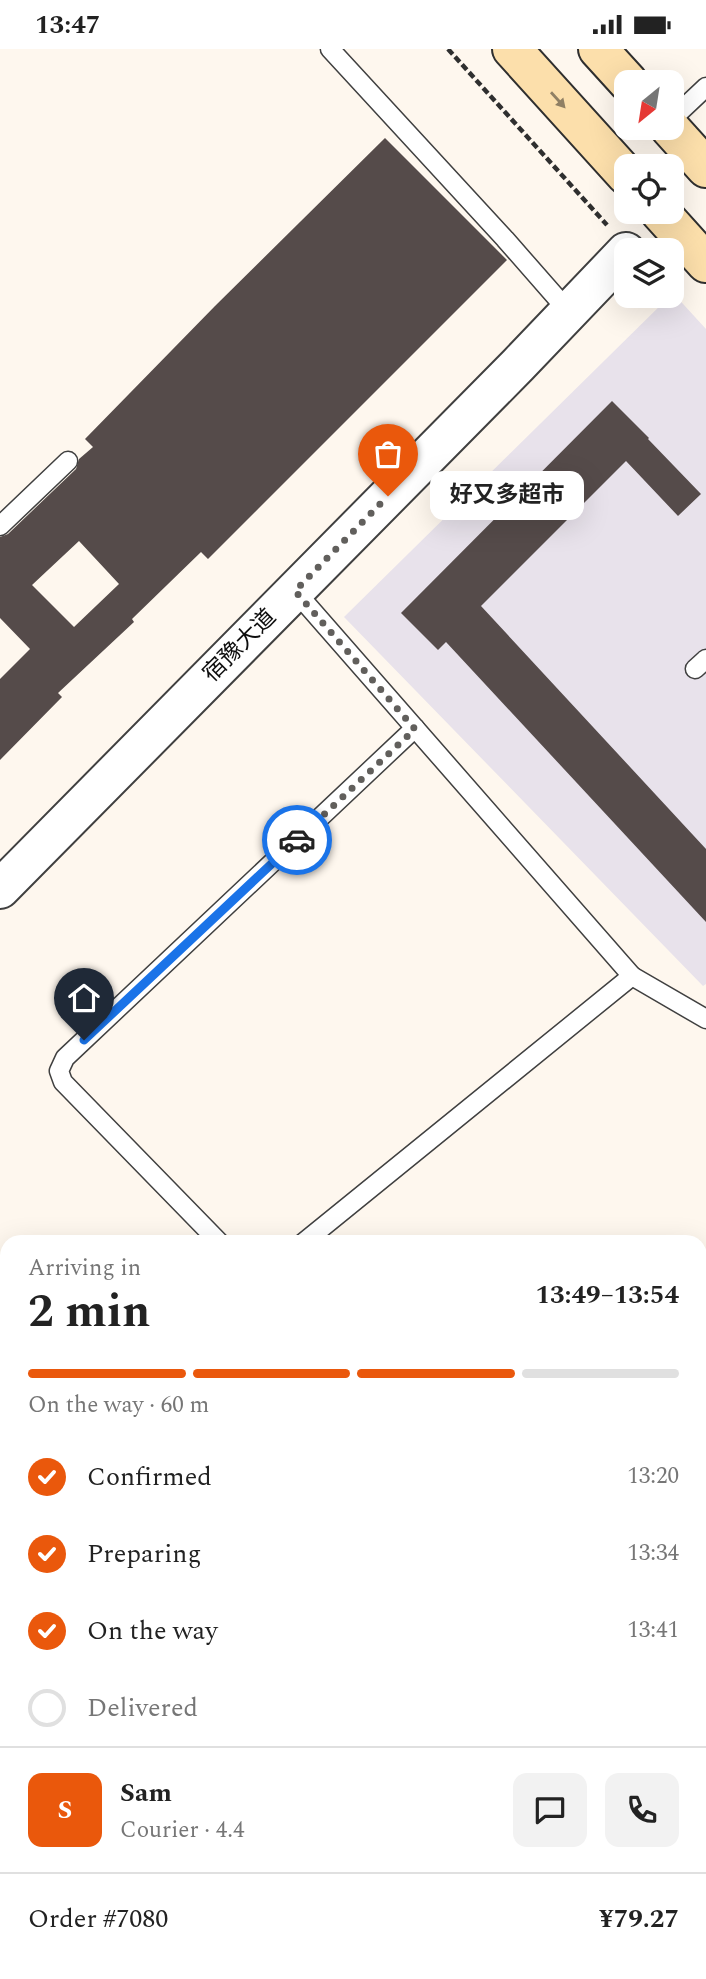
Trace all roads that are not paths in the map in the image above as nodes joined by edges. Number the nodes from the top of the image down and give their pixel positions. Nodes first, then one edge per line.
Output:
1 (330, 49) edge
2 (512, 49) edge
3 (598, 49) edge
4 (617, 70) edge
5 (706, 87) edge
6 (684, 108) edge
7 (681, 140) edge
8 (614, 162) edge
9 (706, 168) edge
10 (651, 224) edge
11 (671, 224) edge
12 (639, 238) edge
13 (706, 263) edge
14 (614, 265) edge
15 (569, 312) junction
16 (68, 461) dead end
17 (0, 526) edge
18 (295, 591) junction
19 (415, 729) junction
20 (0, 888) edge
21 (632, 977) junction
22 (706, 1019) edge
23 (211, 1235) edge
24 (313, 1235) edge

1 - 15 lane
2 -> 8 main road
3 - 4 main road
5 - 6 lane
7 - 9 main road
10 - 12 street, 宿豫大道
11 - 13 main road
14 - 15 street, 宿豫大道
15 - 18 street, 宿豫大道
16 - 17 lane
18 - 19 lane
18 - 20 street, 宿豫大道
19 - 21 lane
19 - 23 lane
21 - 22 lane
21 - 24 lane

